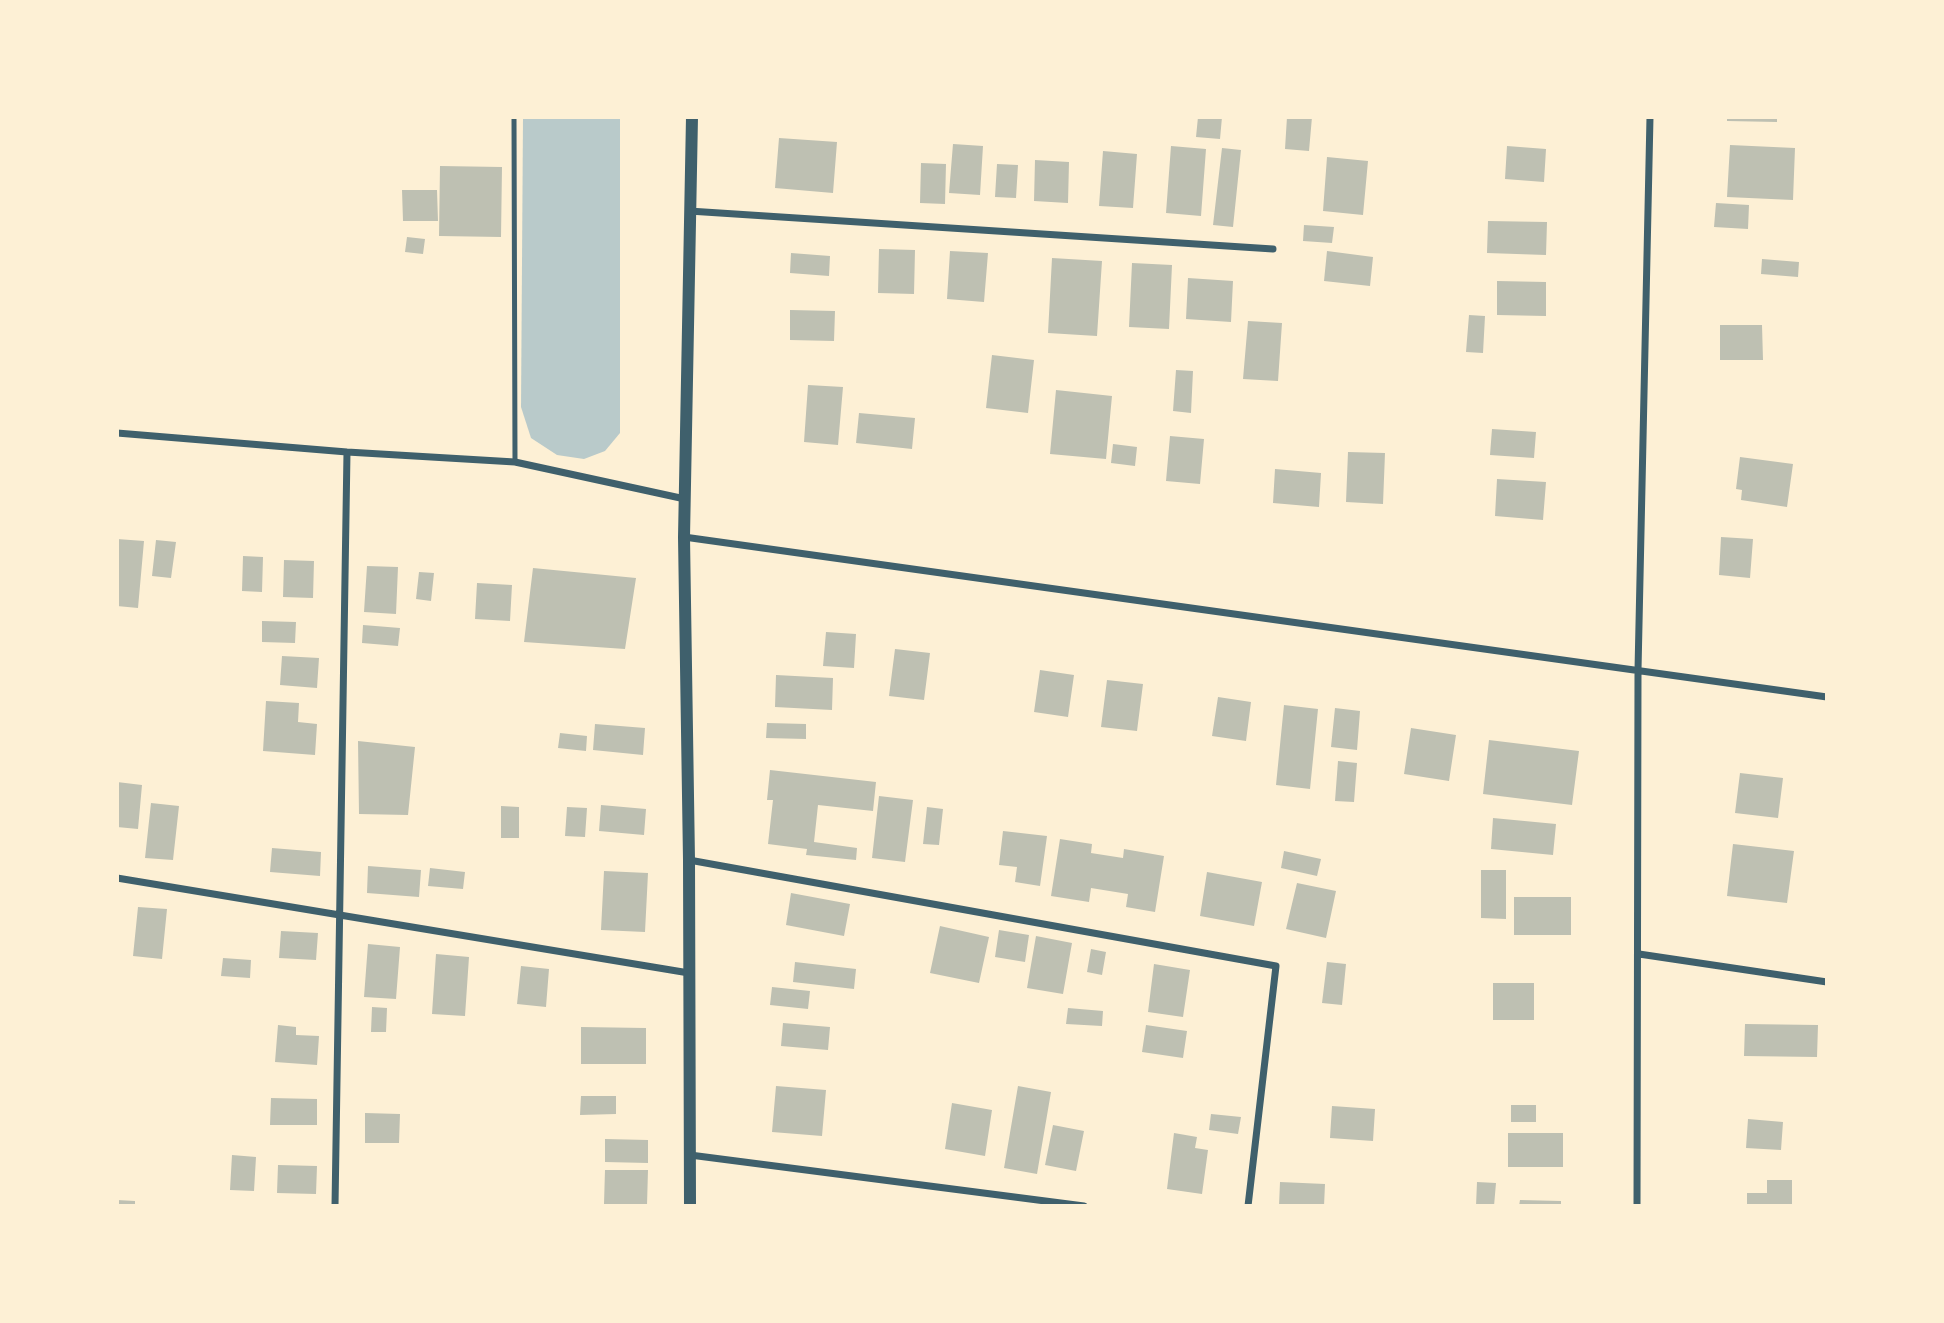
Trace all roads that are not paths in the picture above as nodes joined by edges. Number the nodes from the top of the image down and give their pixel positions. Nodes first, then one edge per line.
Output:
1 (514, 117) edge
2 (692, 117) edge
3 (1650, 117) edge
4 (689, 211) junction
5 (1273, 249) dead end
6 (117, 433) edge
7 (347, 452) junction
8 (515, 462) junction
9 (685, 499) junction
10 (684, 537) junction
11 (1638, 670) junction
12 (1827, 697) edge
13 (689, 860) junction
14 (117, 878) edge
15 (341, 914) junction
16 (1639, 954) junction
17 (689, 973) junction
18 (1827, 982) edge
19 (690, 1155) junction
20 (335, 1206) edge
21 (690, 1206) edge
22 (1084, 1206) edge
23 (1248, 1206) edge
24 (1637, 1206) edge

1 - 8 lane
2 - 4 street
3 - 11 street
4 - 5 street
4 - 9 street
6 - 7 street
7 - 8 street
7 - 15 street
8 - 9 street
9 - 10 street
10 - 11 street
10 - 13 street
11 - 12 street
11 - 16 street
13 - 17 street
13 - 23 street
14 - 15 street
15 - 17 street
15 - 20 street
16 - 18 street
16 - 24 street
17 - 19 street
19 - 21 street
19 - 22 street

